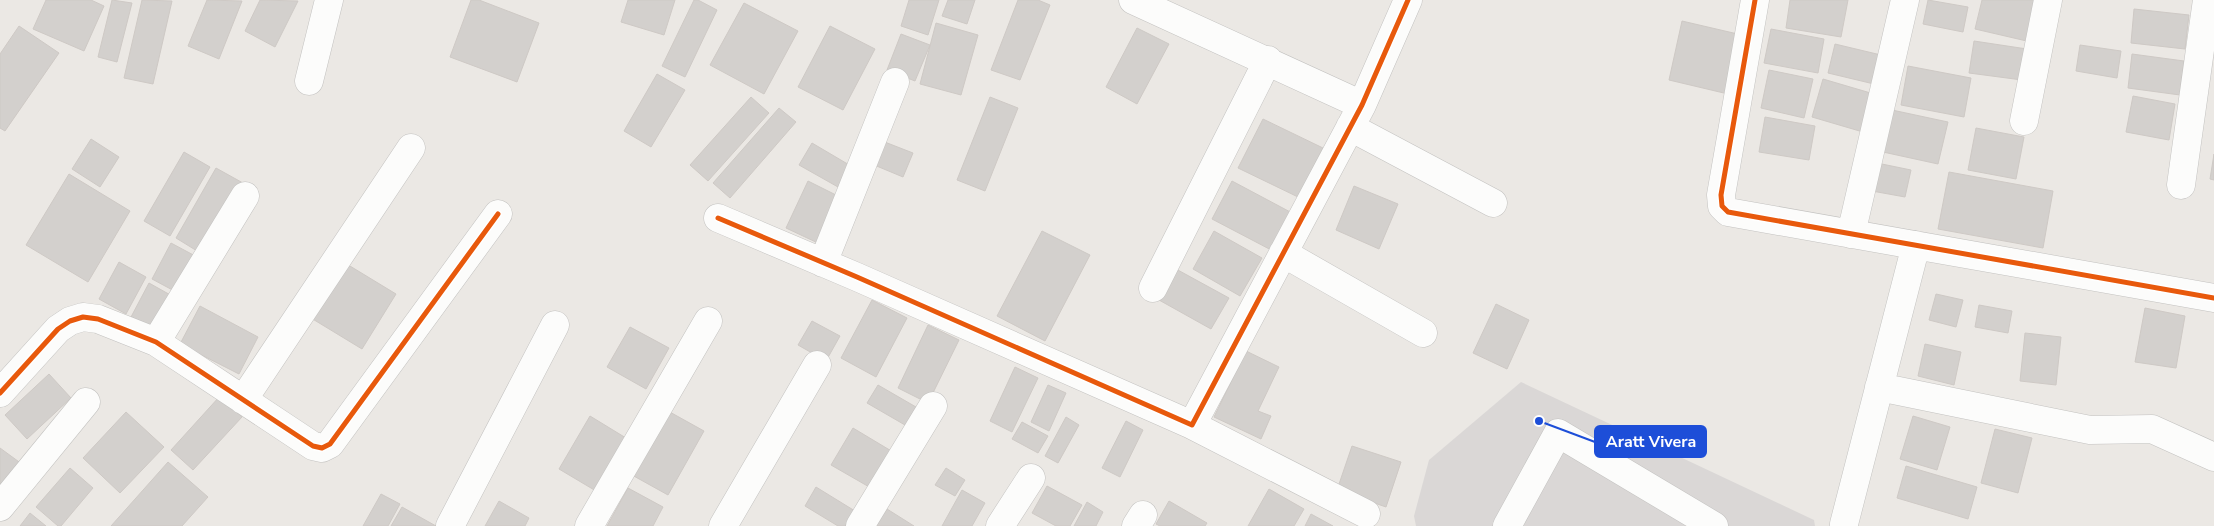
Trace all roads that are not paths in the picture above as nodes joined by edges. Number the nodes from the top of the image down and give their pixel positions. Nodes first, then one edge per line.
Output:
1 (329, 0) edge
2 (1133, 0) edge
3 (1408, 0) edge
4 (1754, 0) edge
5 (1905, 0) edge
6 (2048, 0) edge
7 (2207, 0) edge
8 (1268, 60) junction
9 (309, 81) dead end
10 (895, 82) dead end
11 (1356, 116) junction
12 (2024, 121) dead end
13 (410, 148) dead end
14 (2181, 185) dead end
15 (245, 196) dead end
16 (1494, 203) dead end
17 (498, 214) dead end
18 (718, 218) dead end
19 (1852, 234) junction
20 (1916, 245) junction
21 (1283, 253) junction
22 (824, 263) junction
23 (1153, 288) dead end
24 (2214, 298) edge
25 (708, 321) dead end
26 (555, 325) dead end
27 (1423, 333) dead end
28 (156, 342) junction
29 (817, 365) dead end
30 (1879, 387) junction
31 (0, 393) edge
32 (243, 400) junction
33 (86, 402) dead end
34 (934, 406) dead end
35 (1192, 425) junction
36 (2214, 457) edge
37 (1031, 478) dead end
38 (0, 507) edge
39 (1366, 514) dead end
40 (1844, 524) dead end
41 (450, 526) edge
42 (589, 526) edge
43 (723, 526) edge
44 (860, 526) edge
45 (1000, 526) edge
46 (1507, 526) edge
47 (1714, 526) edge

1 - 9 street
2 - 8 street
3 - 11 street
4 - 19 street
5 - 19 street
6 - 12 street
7 - 14 street
8 - 11 street
8 - 23 street
10 - 22 street
11 - 16 street
11 - 21 street
13 - 32 street
15 - 28 street
17 - 32 street
18 - 22 street
19 - 20 street
20 - 24 street
20 - 30 street
21 - 27 street
21 - 35 street
22 - 35 street
25 - 42 street
26 - 41 street
28 - 31 street
28 - 32 street
29 - 43 street
30 - 36 street
30 - 40 street
33 - 38 street
34 - 44 street
35 - 39 street
37 - 45 street
46 - 47 street

